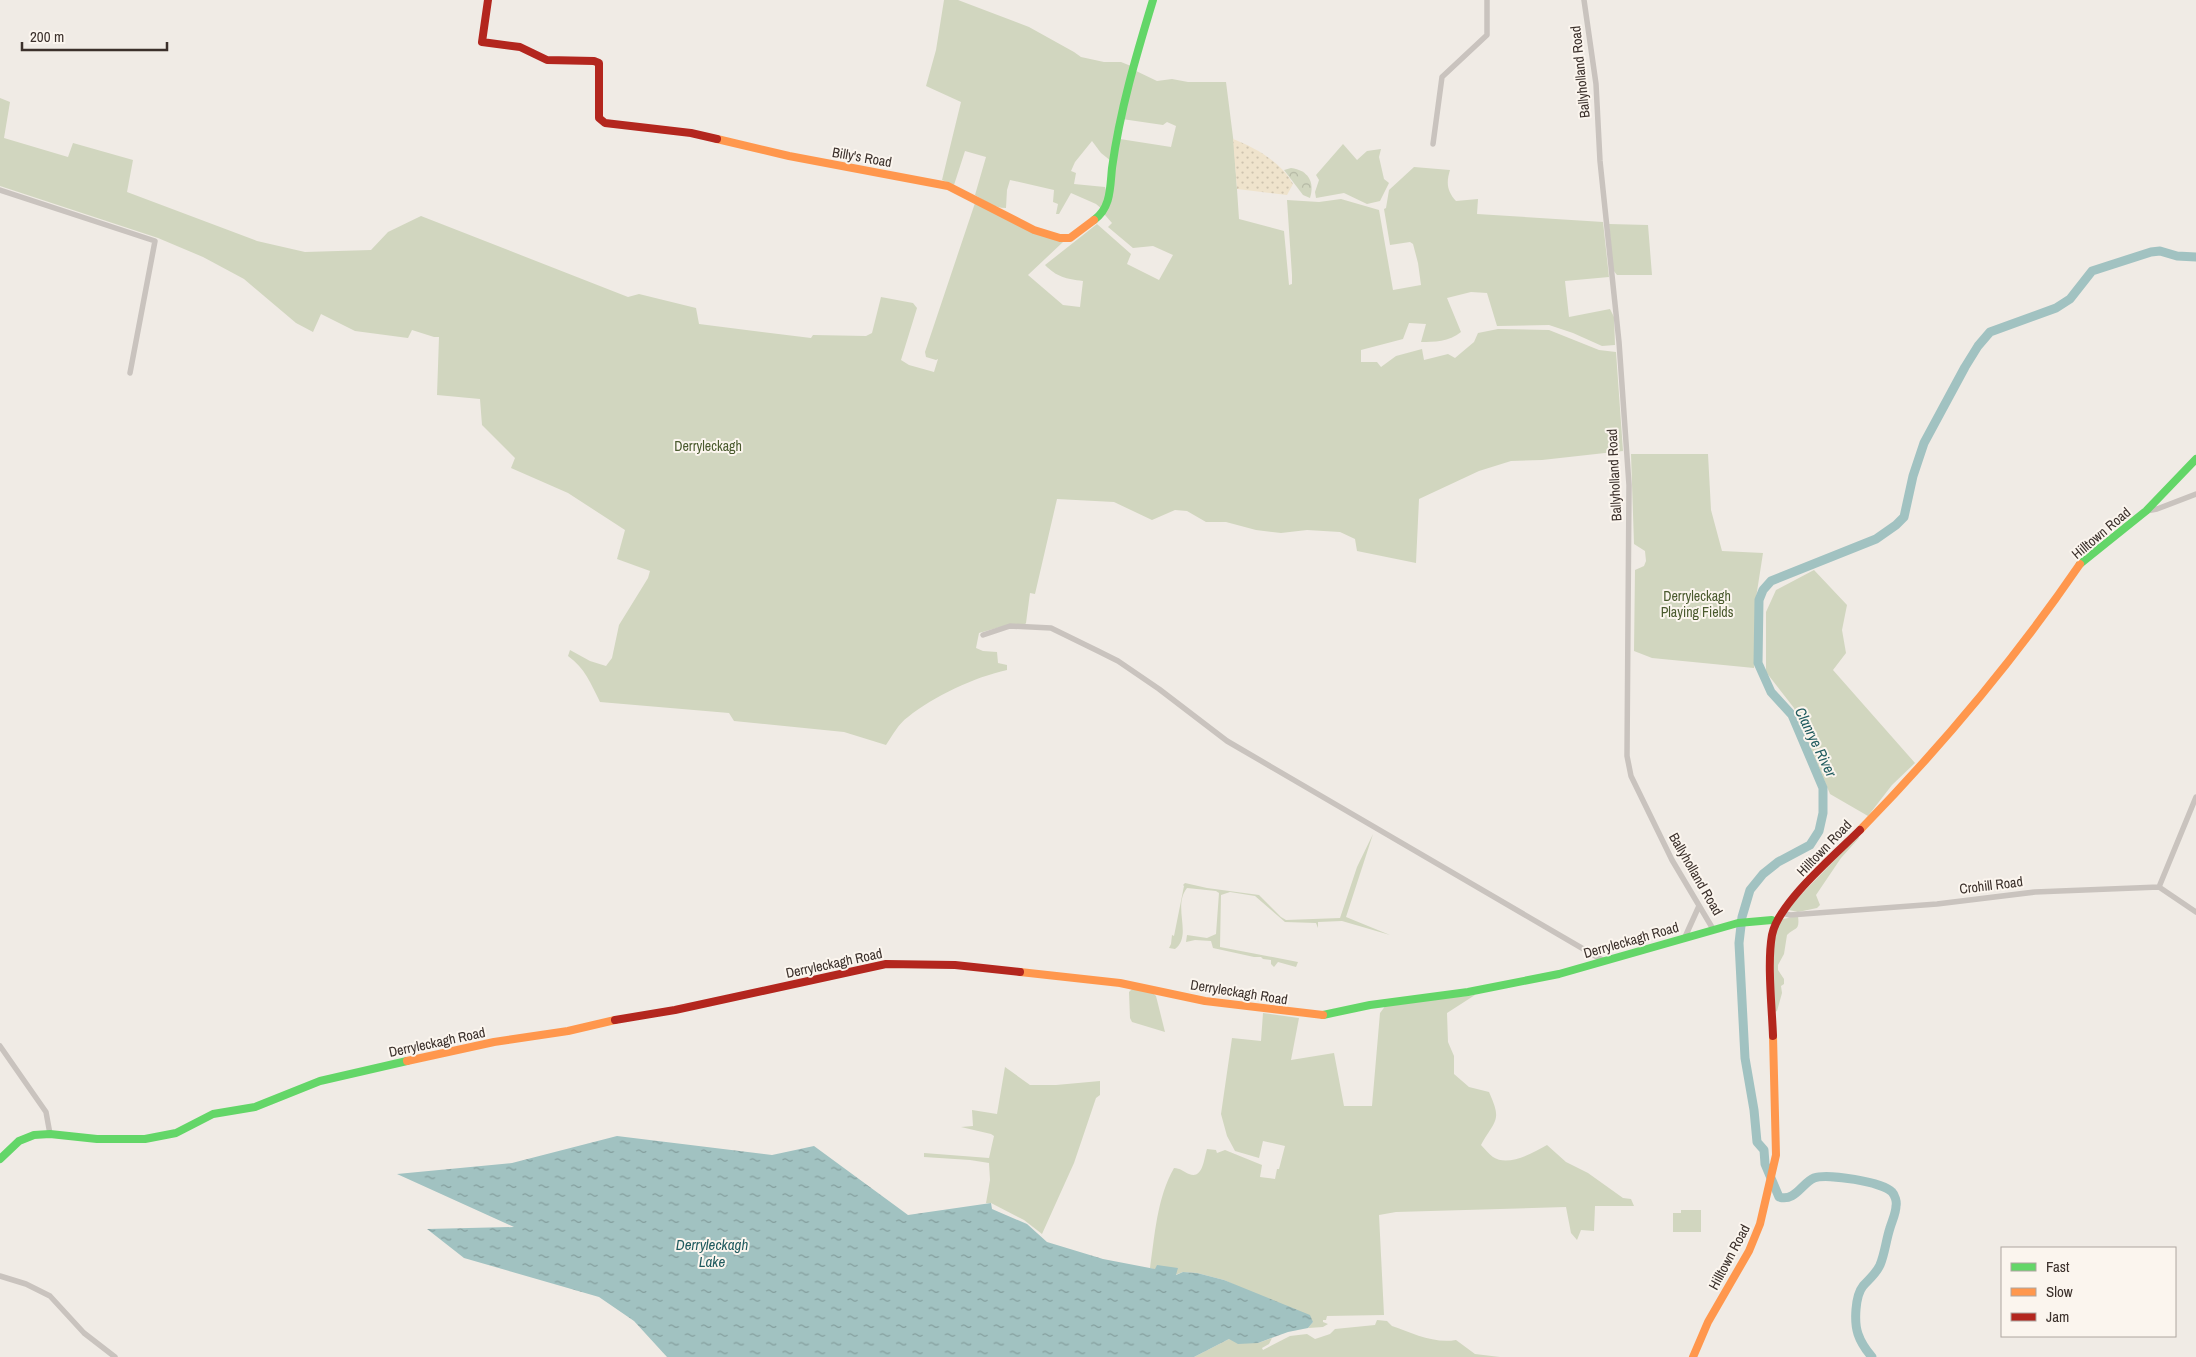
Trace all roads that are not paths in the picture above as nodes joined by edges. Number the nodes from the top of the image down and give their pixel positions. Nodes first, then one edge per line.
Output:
1 (488, 0) edge
2 (1153, 0) edge
3 (1487, 0) edge
4 (1584, 0) edge
5 (1433, 144) dead end
6 (0, 190) edge
7 (130, 374) dead end
8 (2196, 459) edge
9 (2196, 494) edge
10 (2146, 511) junction
11 (983, 635) dead end
12 (2196, 797) edge
13 (2159, 887) junction
14 (1699, 906) junction
15 (1782, 912) junction
16 (2196, 912) edge
17 (1776, 922) junction
18 (1713, 929) junction
19 (1685, 937) junction
20 (1604, 961) junction
21 (0, 1046) edge
22 (50, 1134) junction
23 (0, 1159) edge
24 (0, 1276) edge
25 (114, 1357) edge
26 (1693, 1357) edge

1 - 2 street, Billy's Road
3 - 5 street
4 - 14 street, Ballyholland Road
6 - 7 street
8 - 10 street, Hilltown Road
9 - 10 street
10 - 15 street, Hilltown Road
11 - 20 street
12 - 13 street
13 - 15 street, Crohill Road
13 - 16 street
14 - 18 street, Ballyholland Road
14 - 19 street
15 - 17 street, Hilltown Road
17 - 18 street, Derryleckagh Road
17 - 26 street, Hilltown Road
18 - 19 street, Derryleckagh Road
19 - 20 street, Derryleckagh Road
20 - 22 street, Derryleckagh Road
21 - 22 street
22 - 23 street, Derryleckagh Road
24 - 25 street

